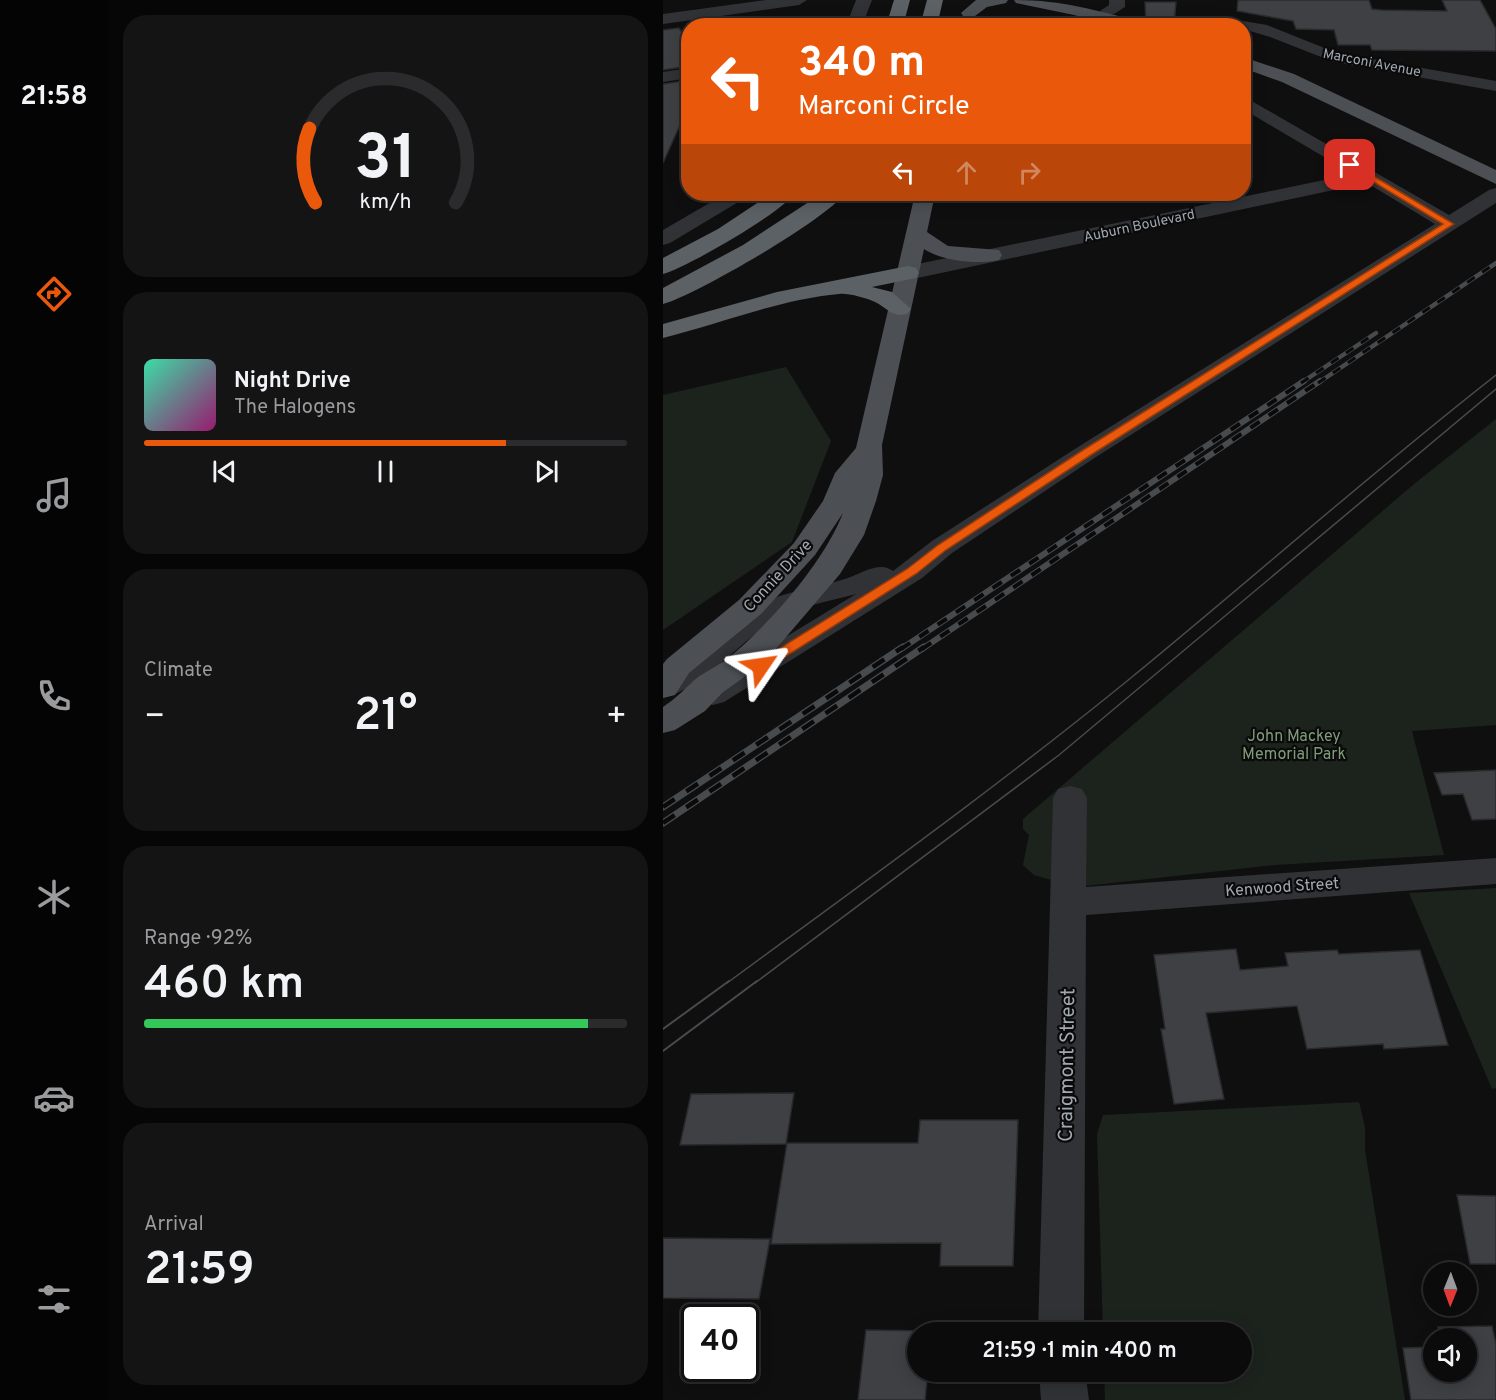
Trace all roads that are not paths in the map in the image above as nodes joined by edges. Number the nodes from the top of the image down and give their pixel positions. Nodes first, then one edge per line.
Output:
1 (799, 0) edge
2 (864, 0) edge
3 (903, 0) edge
4 (935, 0) edge
5 (1000, 0) edge
6 (1021, 0) edge
7 (1052, 0) edge
8 (1112, 6) edge
9 (969, 13) edge
10 (667, 16) edge
11 (857, 18) edge
12 (897, 18) edge
13 (930, 18) edge
14 (1106, 18) edge
15 (1143, 18) edge
16 (1251, 25) edge
17 (1251, 55) edge
18 (1251, 65) edge
19 (681, 74) edge
20 (663, 76) edge
21 (1288, 78) junction
22 (1496, 86) edge
23 (1251, 106) edge
24 (1369, 177) junction
25 (1496, 178) edge
26 (1496, 194) edge
27 (726, 201) edge
28 (774, 201) edge
29 (825, 201) edge
30 (923, 201) edge
31 (1449, 224) junction
32 (915, 234) junction
33 (663, 239) edge
34 (991, 255) junction
35 (663, 267) edge
36 (908, 273) junction
37 (843, 287) junction
38 (663, 297) edge
39 (899, 309) junction
40 (663, 331) edge
41 (869, 445) junction
42 (942, 547) junction
43 (804, 598) junction
44 (663, 687) edge
45 (693, 703) junction
46 (663, 722) edge
47 (1070, 798) dead end
48 (1496, 871) edge
49 (1068, 902) junction
50 (1061, 1322) edge
51 (1063, 1382) edge
52 (1065, 1400) edge

1 - 10 street
2 - 11 street
3 - 12 highway
4 - 13 highway
5 - 9 main road
6 - 14 main road
7 - 8 main road
8 - 15 main road
16 - 22 street, Marconi Avenue
17 - 21 main road
18 - 21 main road
19 - 20 street
21 - 25 main road
23 - 24 street
24 - 31 street
24 - 34 street, Auburn Boulevard
26 - 31 street
27 - 33 street
28 - 35 highway
29 - 38 highway
30 - 32 main road, Connie Drive
31 - 42 street
32 - 34 main road
32 - 36 main road, Connie Drive
34 - 36 street, Auburn Boulevard
36 - 37 highway
36 - 39 main road, Connie Drive
37 - 39 highway
37 - 40 highway
39 - 41 main road, Connie Drive
41 - 43 main road, Connie Drive
41 - 44 main road, Connie Drive
42 - 43 street
42 - 45 street
43 - 44 street
43 - 45 main road, Connie Drive
45 - 46 main road, Connie Drive
47 - 49 street, Craigmont Street
48 - 49 street, Kenwood Street
49 - 50 street, Craigmont Street
51 - 52 street

